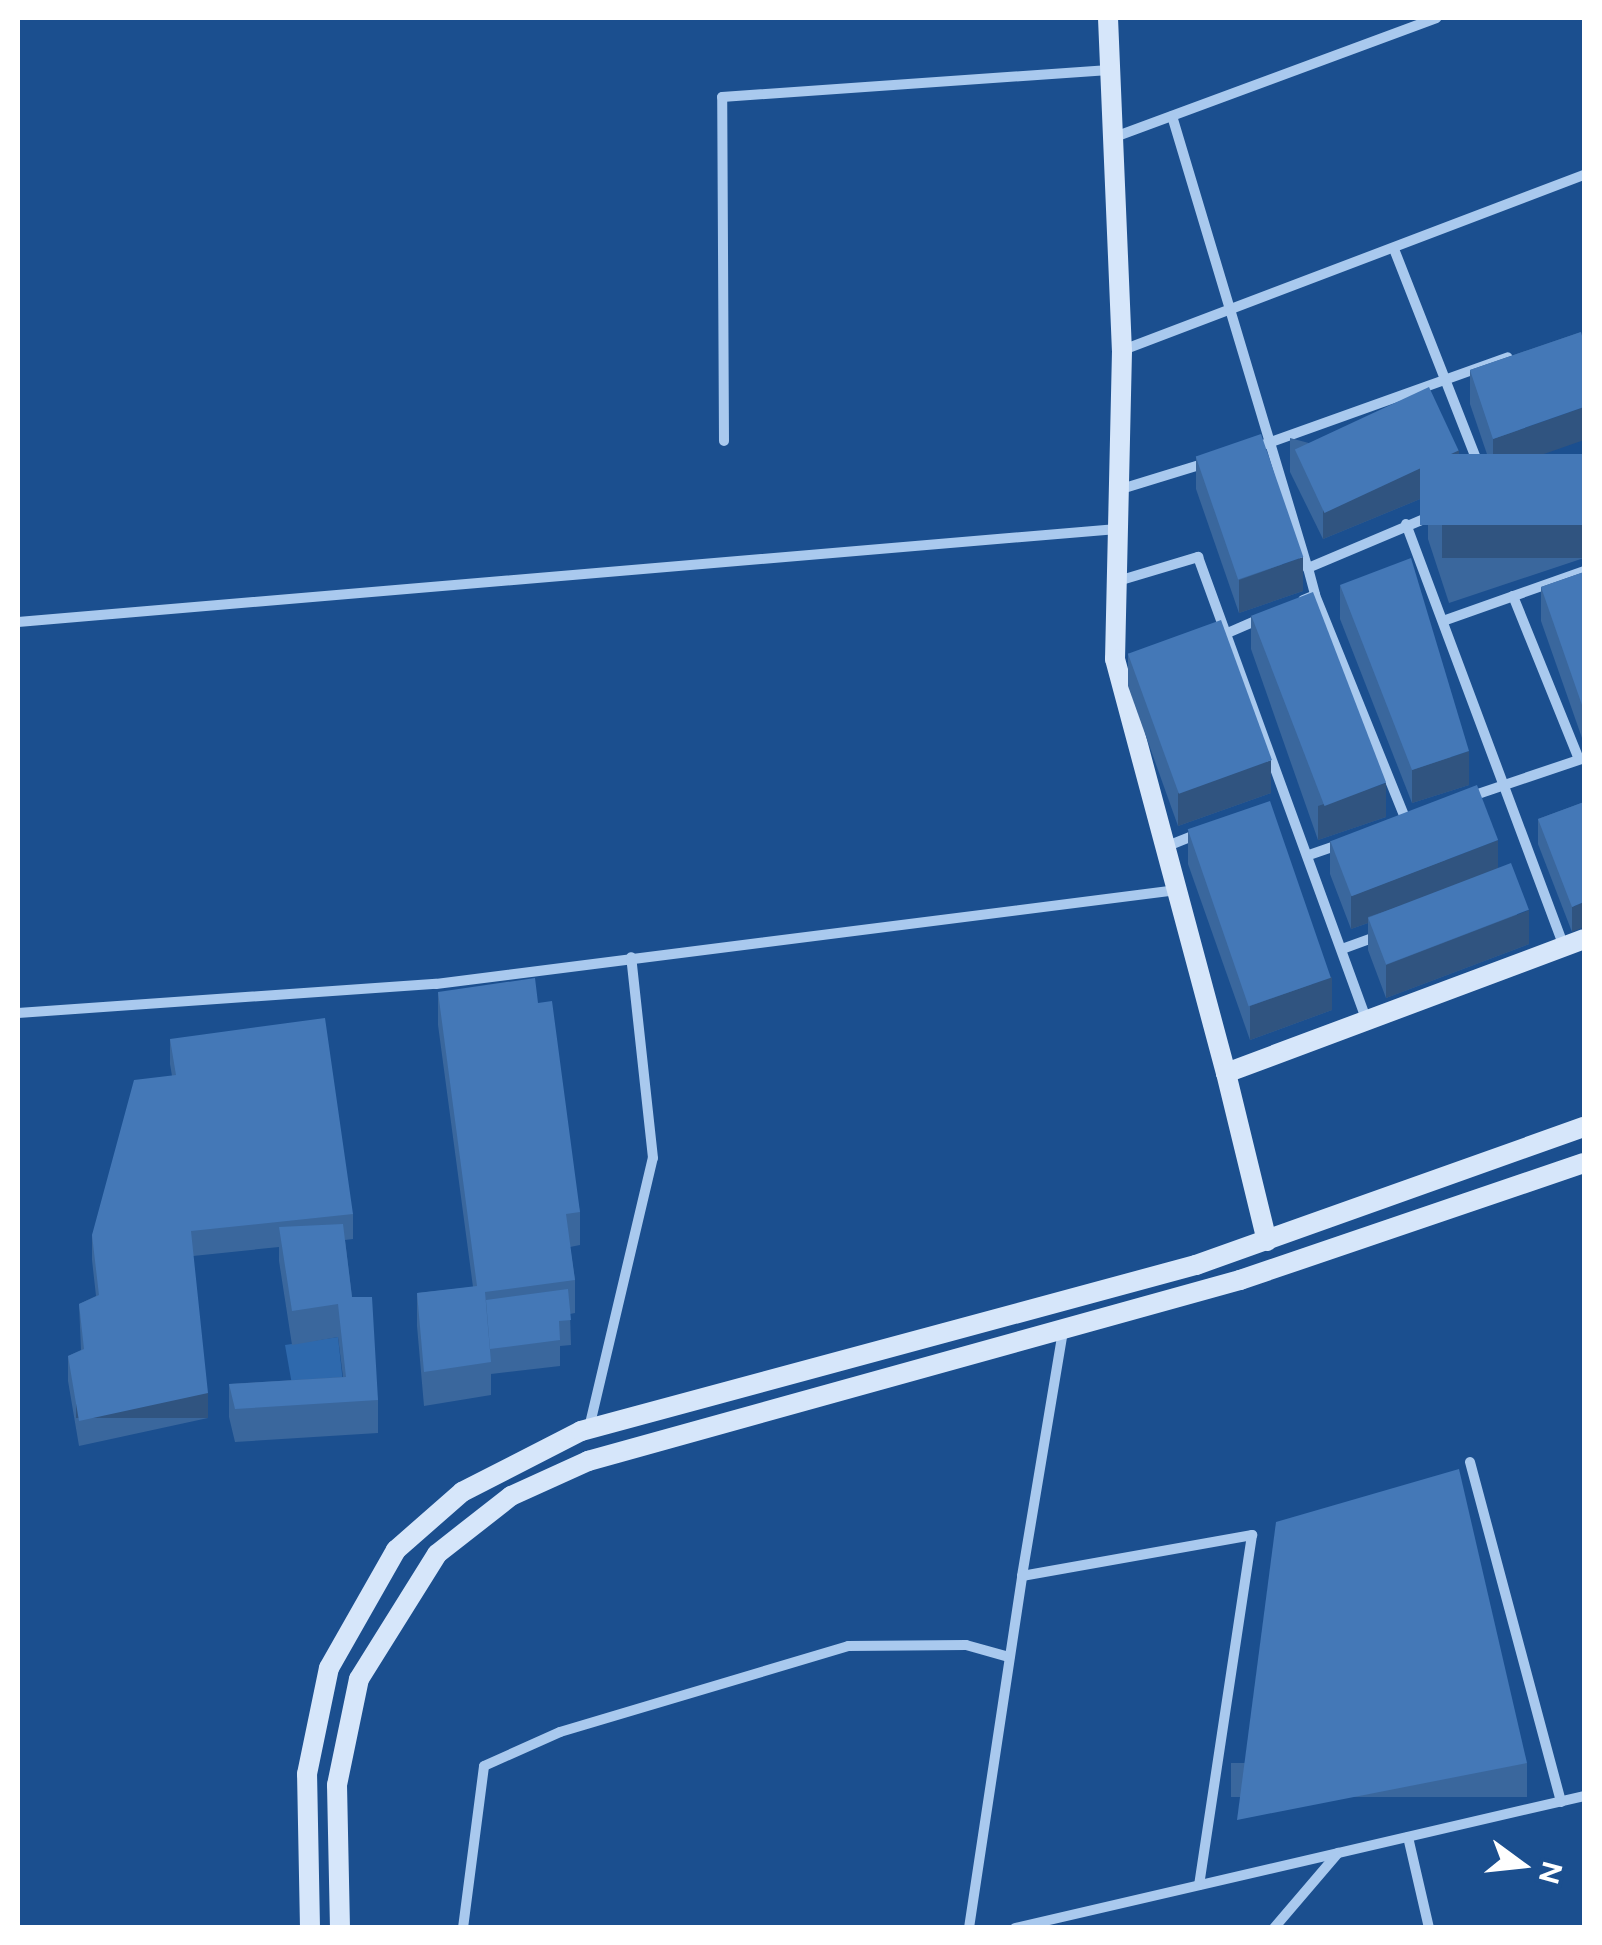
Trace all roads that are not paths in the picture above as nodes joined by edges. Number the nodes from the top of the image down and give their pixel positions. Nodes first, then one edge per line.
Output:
1 (1108, 18) edge
2 (1437, 18) edge
3 (1109, 70) junction
4 (1172, 116) junction
5 (1112, 138) junction
6 (1584, 176) edge
7 (1394, 250) junction
8 (1228, 314) junction
9 (1532, 349) edge
10 (1122, 351) junction
11 (1445, 378) junction
12 (724, 441) dead end
13 (1267, 444) junction
14 (1248, 450) edge
15 (1230, 456) edge
16 (1506, 488) edge
17 (1118, 490) junction
18 (1490, 494) junction
19 (1473, 500) edge
20 (1456, 506) edge
21 (1406, 524) junction
22 (1118, 529) junction
23 (1308, 568) junction
24 (1584, 571) edge
25 (1117, 581) junction
26 (1316, 595) junction
27 (1514, 596) junction
28 (1443, 621) junction
29 (18, 622) edge
30 (1230, 632) junction
31 (1198, 646) edge
32 (1582, 759) edge
33 (1504, 784) junction
34 (1289, 796) junction
35 (1454, 802) edge
36 (1271, 804) edge
37 (1422, 814) edge
38 (1406, 820) junction
39 (1218, 825) edge
40 (1390, 826) edge
41 (1358, 838) edge
42 (1165, 847) junction
43 (1310, 855) junction
44 (1536, 874) junction
45 (1518, 881) edge
46 (1178, 890) junction
47 (1395, 928) edge
48 (1574, 942) edge
49 (1342, 949) junction
50 (631, 957) junction
51 (18, 1012) edge
52 (1369, 1025) junction
53 (1226, 1073) junction
54 (1584, 1127) edge
55 (1498, 1156) junction
56 (1584, 1163) edge
57 (1509, 1188) junction
58 (1268, 1242) junction
59 (1063, 1332) junction
60 (589, 1429) junction
61 (1470, 1462) dead end
62 (1022, 1576) junction
63 (1009, 1657) junction
64 (1584, 1796) edge
65 (1561, 1802) junction
66 (1408, 1837) junction
67 (1338, 1853) junction
68 (1199, 1885) junction
69 (310, 1928) edge
70 (340, 1928) edge
71 (464, 1928) edge
72 (968, 1928) edge
73 (1015, 1928) edge
74 (1274, 1928) edge
75 (1429, 1928) edge

1 - 3 main road
2 - 4 street
3 - 5 main road
3 - 12 street
4 - 5 street
4 - 8 street
5 - 10 main road
6 - 7 street
7 - 8 street
7 - 11 street
8 - 10 street
8 - 13 street
9 - 11 street
10 - 17 main road
11 - 13 street
11 - 18 street
13 - 14 street
13 - 23 street
15 - 17 street
16 - 18 street
17 - 22 main road
18 - 19 street
20 - 21 street
21 - 23 street
21 - 28 street
22 - 25 main road
22 - 29 street
23 - 26 street
24 - 27 street
25 - 30 street
25 - 42 main road
26 - 30 street
26 - 38 street
27 - 28 street
27 - 32 street
28 - 33 street
30 - 31 street
30 - 34 street
32 - 33 street
33 - 35 street
33 - 44 street
34 - 36 street
34 - 43 street
37 - 38 street
38 - 40 street
39 - 42 street
41 - 43 street
42 - 46 main road
43 - 49 street
44 - 45 street
44 - 48 street
46 - 50 street
46 - 53 main road
47 - 49 street
48 - 52 main road
49 - 52 street
50 - 51 street
50 - 60 street
52 - 53 main road
53 - 58 main road
54 - 55 main road
55 - 57 main road
55 - 58 main road
56 - 57 main road
57 - 59 main road
58 - 60 main road
59 - 62 street
59 - 70 main road
60 - 69 main road
61 - 65 street
62 - 63 street
62 - 68 street
63 - 71 street
63 - 72 street
64 - 65 street
65 - 66 street
66 - 67 street
66 - 75 street
67 - 68 street
67 - 74 street
68 - 73 street

